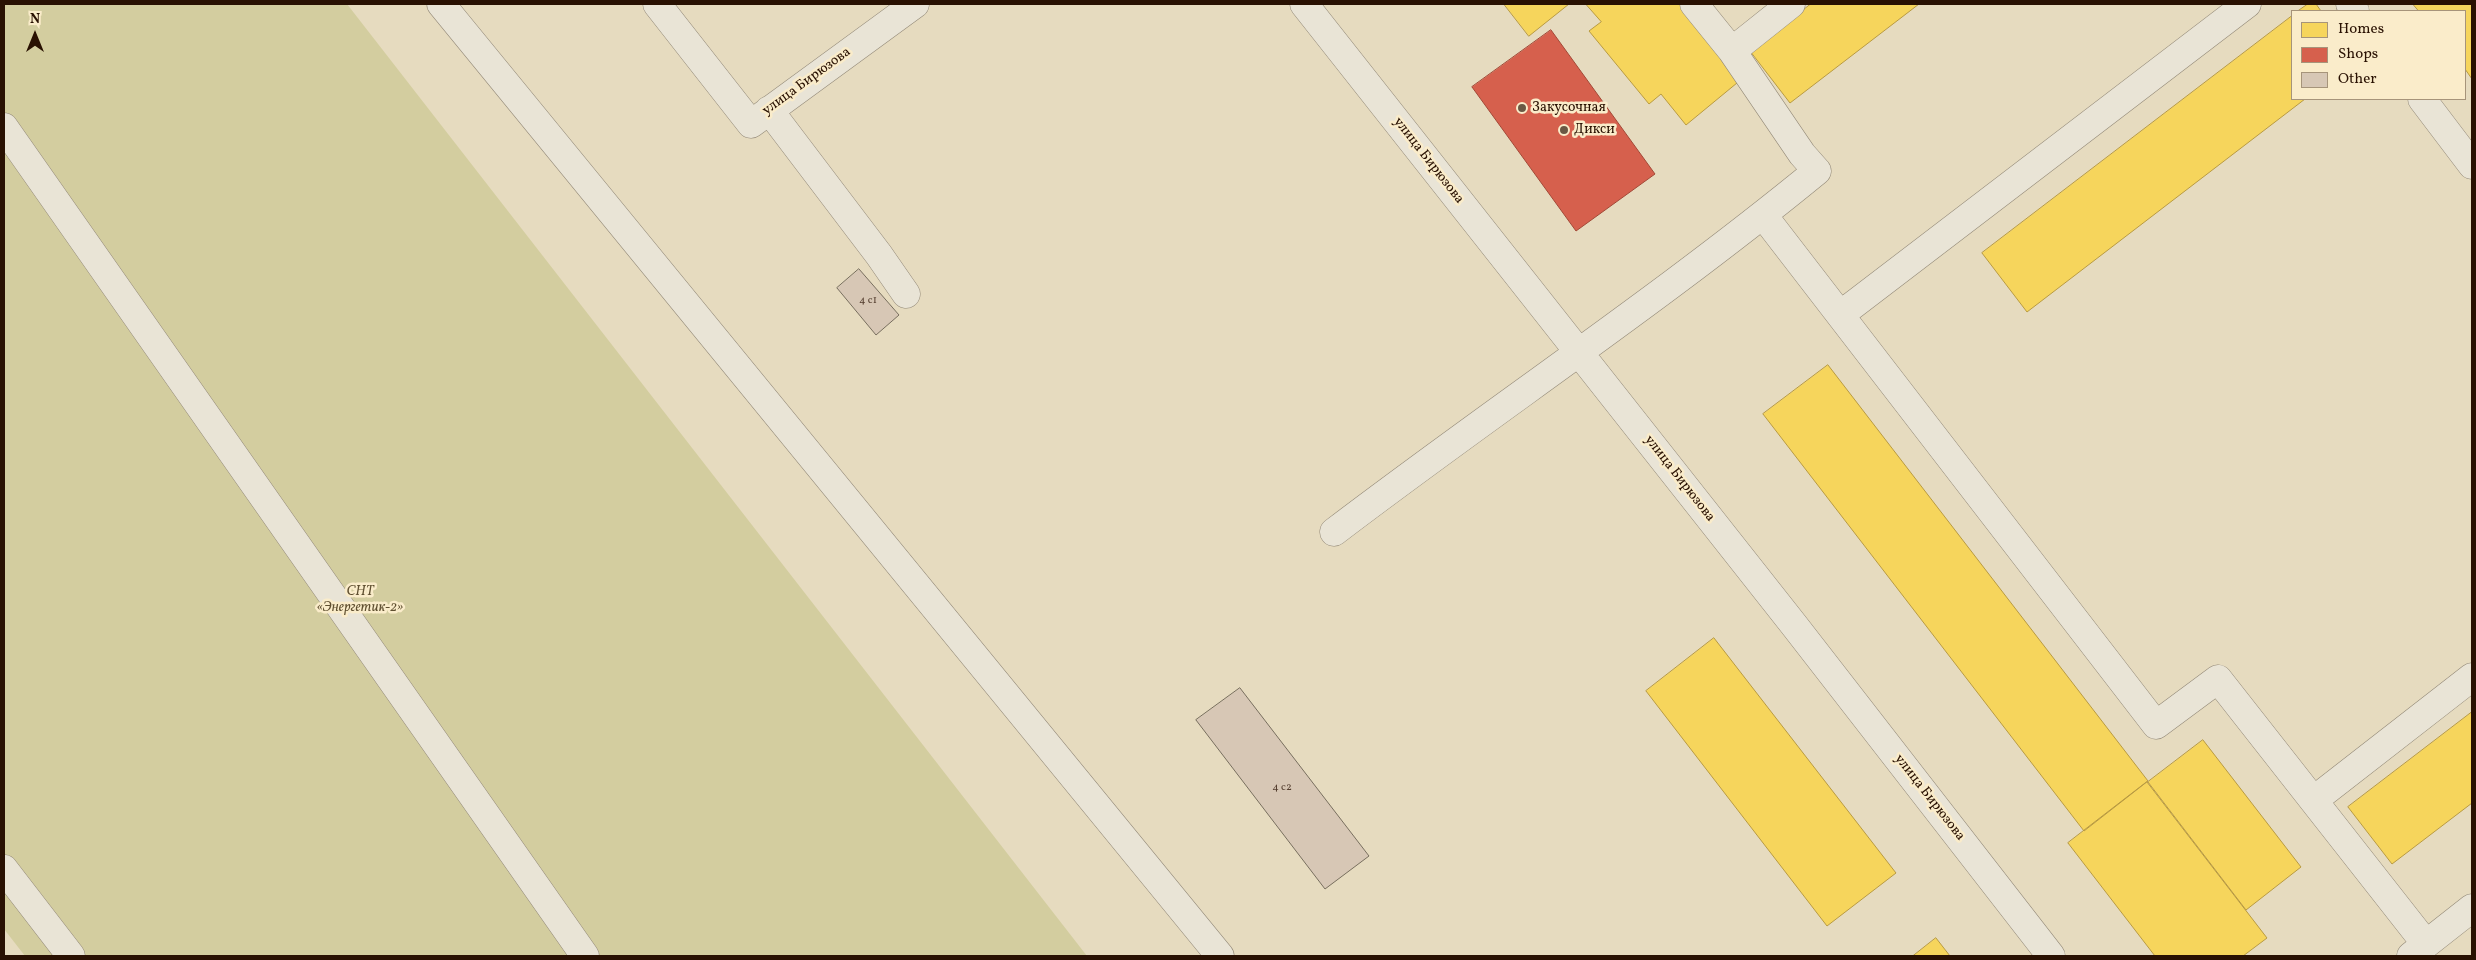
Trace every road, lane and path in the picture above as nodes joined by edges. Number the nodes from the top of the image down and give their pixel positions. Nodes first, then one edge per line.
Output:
1 (441, 4) edge
2 (657, 4) edge
3 (915, 4) edge
4 (1304, 4) edge
5 (1694, 4) edge
6 (1791, 4) edge
7 (2247, 4) edge
8 (1732, 51) junction
9 (2423, 100) edge
10 (769, 110) junction
11 (4, 127) edge
12 (2472, 165) edge
13 (1763, 215) junction
14 (906, 294) dead end
15 (1840, 314) junction
16 (1580, 353) junction
17 (1334, 532) dead end
18 (2472, 677) edge
19 (2314, 800) junction
20 (4, 868) edge
21 (2472, 908) edge
22 (2419, 950) edge
23 (72, 956) edge
24 (585, 956) edge
25 (1220, 956) edge
26 (2052, 956) edge

1 - 25 street
2 - 10 street, улица Бирюзова
3 - 10 street, улица Бирюзова
4 - 16 street, улица Бирюзова
5 - 8 street
6 - 8 street
7 - 15 street
8 - 13 street
9 - 12 street
10 - 14 street
11 - 24 street
13 - 15 street
13 - 16 street
15 - 19 street
16 - 17 street
16 - 26 street, улица Бирюзова
18 - 19 street
19 - 22 street
20 - 23 street
21 - 22 street

